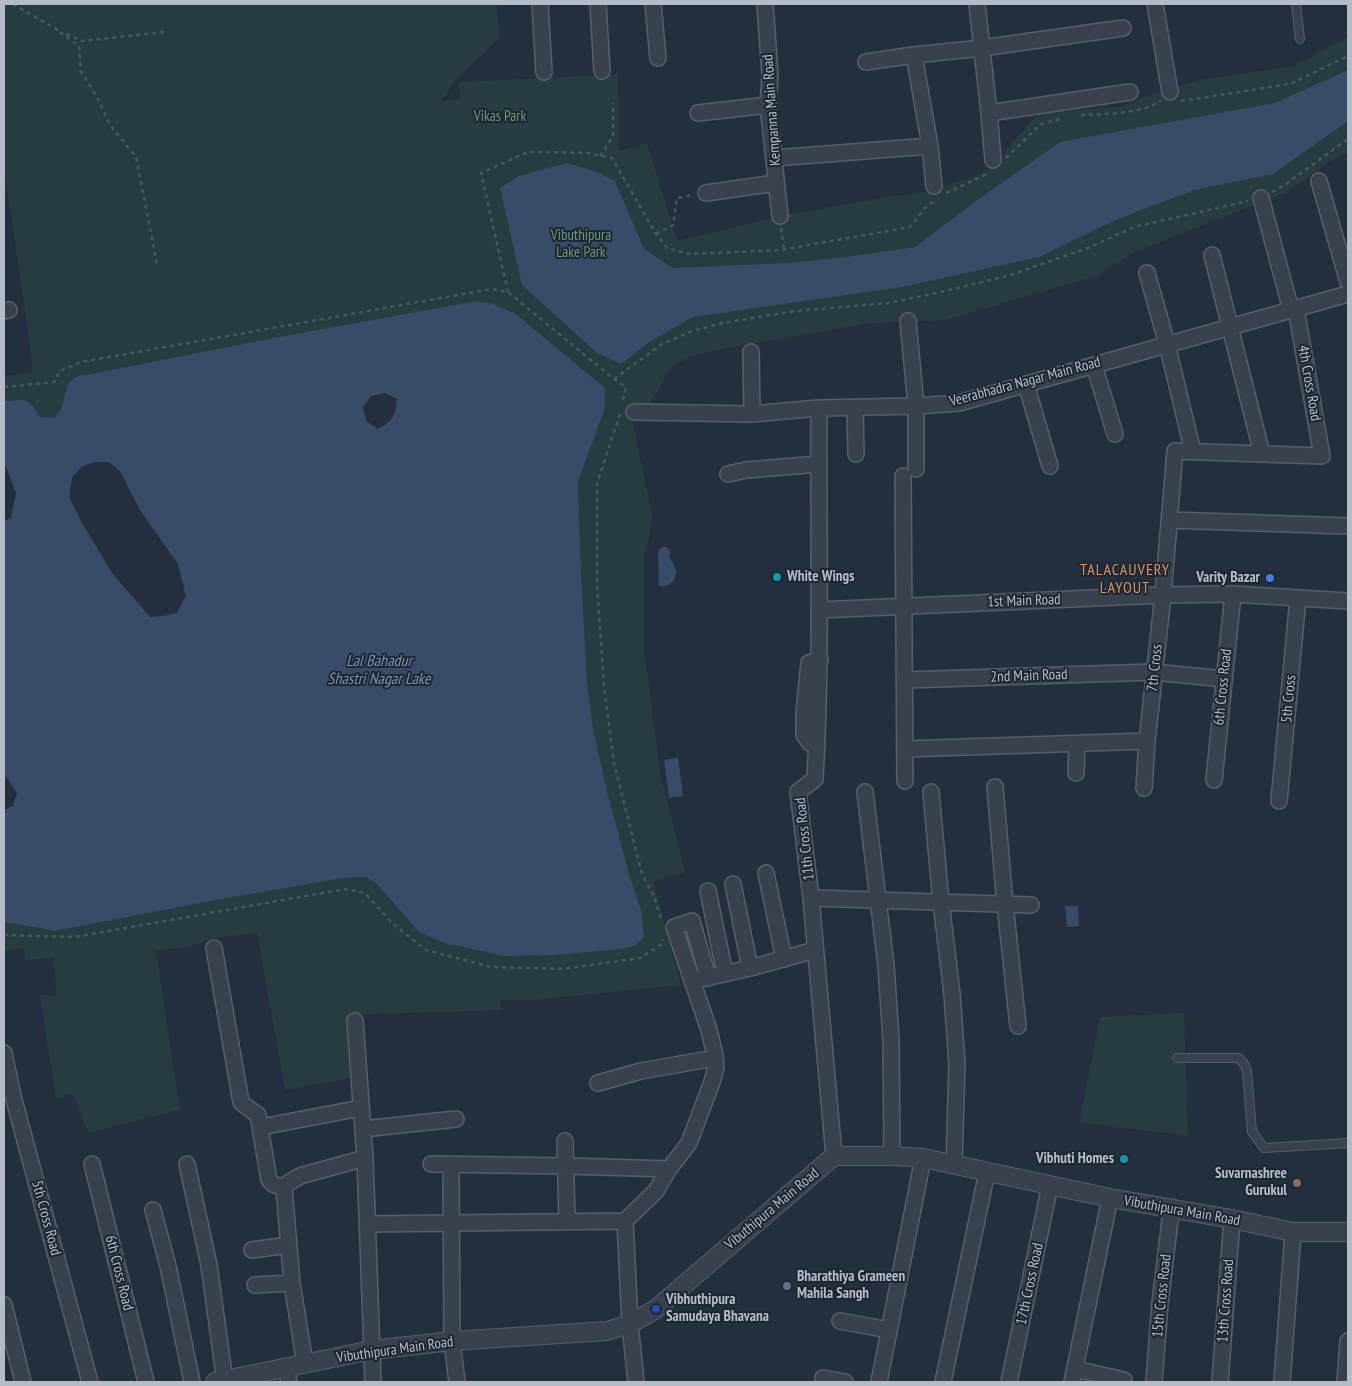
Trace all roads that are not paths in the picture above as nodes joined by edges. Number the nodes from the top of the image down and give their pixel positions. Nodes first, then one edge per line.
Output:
1 (540, 4) edge
2 (598, 4) edge
3 (653, 4) edge
4 (765, 4) edge
5 (977, 4) edge
6 (1155, 4) edge
7 (1296, 4) edge
8 (1123, 28) dead end
9 (1300, 39) dead end
10 (982, 48) junction
11 (914, 55) junction
12 (658, 58) dead end
13 (866, 62) dead end
14 (602, 71) dead end
15 (544, 72) dead end
16 (1130, 92) dead end
17 (1170, 99) road end
18 (768, 105) junction
19 (698, 113) dead end
20 (989, 113) junction
21 (930, 146) junction
22 (775, 158) junction
23 (992, 160) dead end
24 (1319, 181) dead end
25 (776, 183) junction
26 (934, 186) dead end
27 (706, 193) road end
28 (1261, 198) road end
29 (780, 216) road end
30 (1212, 255) dead end
31 (1147, 273) dead end
32 (1348, 282) edge
33 (1348, 294) edge
34 (1293, 310) junction
35 (908, 321) dead end
36 (1230, 327) junction
37 (1167, 344) junction
38 (752, 352) dead end
39 (1094, 365) junction
40 (1026, 384) junction
41 (916, 406) junction
42 (819, 408) junction
43 (855, 408) junction
44 (625, 410) road end
45 (752, 414) junction
46 (1116, 434) dead end
47 (1193, 452) junction
48 (856, 454) dead end
49 (1262, 454) junction
50 (819, 464) junction
51 (1050, 466) dead end
52 (728, 474) dead end
53 (1169, 520) junction
54 (1348, 526) edge
55 (1233, 594) junction
56 (1163, 595) junction
57 (1298, 598) junction
58 (1348, 601) edge
59 (904, 605) junction
60 (819, 610) junction
61 (1154, 672) junction
62 (1224, 679) junction
63 (904, 680) junction
64 (1147, 741) junction
65 (1076, 744) junction
66 (905, 748) junction
67 (1076, 773) dead end
68 (1214, 780) dead end
69 (905, 781) dead end
70 (995, 787) dead end
71 (1144, 788) dead end
72 (865, 792) dead end
73 (931, 792) dead end
74 (1280, 801) dead end
75 (766, 873) dead end
76 (733, 884) dead end
77 (708, 891) dead end
78 (811, 898) junction
79 (878, 900) junction
80 (941, 902) junction
81 (1005, 904) junction
82 (1031, 905) dead end
83 (214, 948) dead end
84 (815, 950) junction
85 (784, 958) junction
86 (750, 968) junction
87 (724, 974) junction
88 (708, 978) junction
89 (692, 981) junction
90 (355, 1022) dead end
91 (1018, 1026) dead end
92 (4, 1053) edge
93 (715, 1058) junction
94 (1177, 1058) dead end
95 (598, 1083) dead end
96 (361, 1108) junction
97 (456, 1119) dead end
98 (261, 1127) junction
99 (363, 1129) junction
100 (565, 1141) dead end
101 (1348, 1144) edge
102 (834, 1156) junction
103 (892, 1156) junction
104 (365, 1158) junction
105 (923, 1158) junction
106 (92, 1164) dead end
107 (188, 1164) dead end
108 (431, 1164) dead end
109 (451, 1164) junction
110 (954, 1165) junction
111 (566, 1166) junction
112 (669, 1169) junction
113 (987, 1172) junction
114 (1050, 1185) junction
115 (284, 1188) junction
116 (1110, 1198) junction
117 (154, 1210) dead end
118 (1174, 1210) junction
119 (1232, 1219) junction
120 (567, 1221) junction
121 (625, 1221) junction
122 (451, 1223) junction
123 (367, 1224) junction
124 (1294, 1232) junction
125 (1348, 1232) edge
126 (289, 1245) junction
127 (252, 1250) dead end
128 (292, 1283) junction
129 (256, 1286) dead end
130 (4, 1305) edge
131 (840, 1321) dead end
132 (630, 1324) junction
133 (889, 1330) junction
134 (7, 1331) edge
135 (452, 1341) junction
136 (1348, 1341) edge
137 (372, 1350) junction
138 (305, 1364) junction
139 (288, 1375) edge
140 (1074, 1376) edge
141 (823, 1378) dead end
142 (1124, 1380) dead end
143 (23, 1382) edge
144 (90, 1382) edge
145 (146, 1382) edge
146 (192, 1382) edge
147 (221, 1382) edge
148 (373, 1382) edge
149 (457, 1382) edge
150 (636, 1382) edge
151 (845, 1382) edge
152 (878, 1382) edge
153 (943, 1382) edge
154 (1009, 1382) edge
155 (1154, 1382) edge
156 (1220, 1382) edge
157 (1282, 1382) edge
158 (1345, 1382) edge

1 - 15 street
2 - 14 street
3 - 12 street
4 - 18 street, Kempanna Main Road
5 - 10 street
6 - 17 street
7 - 9 lane
8 - 10 street
10 - 11 street
10 - 20 street
11 - 13 street
11 - 21 street
16 - 20 street
18 - 19 street
18 - 22 street, Kempanna Main Road
20 - 23 street
21 - 22 street
21 - 26 street
22 - 25 street, Kempanna Main Road
24 - 32 street
25 - 27 street
25 - 29 street, Kempanna Main Road
28 - 34 street, 4th Cross Road
30 - 36 street
31 - 37 street
33 - 34 street, Veerabhadra Nagar Main Road
34 - 36 street, Veerabhadra Nagar Main Road
34 - 49 street, 4th Cross Road
35 - 41 street
36 - 37 street, Veerabhadra Nagar Main Road
36 - 49 street
37 - 39 street, Veerabhadra Nagar Main Road
37 - 47 street
38 - 45 street
39 - 40 street, Veerabhadra Nagar Main Road
39 - 46 street
40 - 41 street, Veerabhadra Nagar Main Road
40 - 51 street
41 - 43 street, Veerabhadra Nagar Main Road
41 - 59 street
42 - 43 street, Veerabhadra Nagar Main Road
42 - 45 street, Veerabhadra Nagar Main Road
42 - 50 street, 11th Cross Road
43 - 48 street
44 - 45 street, Veerabhadra Nagar Main Road
47 - 49 street
47 - 53 street, 7th Cross
50 - 52 street
50 - 60 street, 11th Cross Road
53 - 54 street
53 - 56 street, 7th Cross
55 - 56 street, 1st Main Road
55 - 57 street, 1st Main Road
55 - 62 street, 6th Cross Road
56 - 59 street, 1st Main Road
56 - 61 street, 7th Cross
57 - 58 street, 1st Main Road
57 - 74 street, 5th Cross
59 - 60 street, 1st Main Road
59 - 63 street
60 - 78 street, 11th Cross Road
61 - 62 street, 2nd Main Road
61 - 63 street, 2nd Main Road
61 - 64 street, 7th Cross
62 - 68 street, 6th Cross Road
63 - 66 street
64 - 65 street
64 - 71 street, 7th Cross
65 - 66 street
65 - 67 street
66 - 69 street
70 - 81 street
72 - 79 street
73 - 80 street
75 - 85 street
76 - 86 street
77 - 87 street
78 - 79 street
78 - 84 street, 11th Cross Road
79 - 80 street
79 - 103 street
80 - 81 street
80 - 110 street
81 - 82 street
81 - 91 street
83 - 98 street
84 - 85 street
84 - 102 street, 11th Cross Road
85 - 86 street
86 - 87 street
87 - 88 street
88 - 89 street
88 - 89 street
89 - 93 street
90 - 96 street
92 - 144 street, 5th Cross Road
93 - 95 street
93 - 112 street
94 - 101 lane
96 - 98 street
96 - 99 street
97 - 99 street
98 - 115 street
99 - 104 street
100 - 111 street
102 - 103 street, Vibuthipura Main Road
102 - 132 street, Vibuthipura Main Road
103 - 105 street, Vibuthipura Main Road
104 - 115 street
104 - 123 street
105 - 110 street, Vibuthipura Main Road
105 - 133 street
106 - 145 street, 6th Cross Road
107 - 147 street
108 - 109 street
109 - 111 street
109 - 122 street
110 - 113 street, Vibuthipura Main Road
111 - 112 street
111 - 120 street
112 - 121 street
113 - 114 street, Vibuthipura Main Road
113 - 153 street
114 - 116 street, Vibuthipura Main Road
114 - 154 street, 17th Cross Road
115 - 126 street
116 - 118 street, Vibuthipura Main Road
116 - 140 street
117 - 146 street
118 - 119 street, Vibuthipura Main Road
118 - 155 street, 15th Cross Road
119 - 124 street, Vibuthipura Main Road
119 - 156 street, 13th Cross Road
120 - 121 street
120 - 122 street
121 - 132 street
122 - 123 street
122 - 135 street
123 - 137 street
124 - 125 street, Vibuthipura Main Road
124 - 157 street
126 - 127 street
126 - 128 street
128 - 129 street
128 - 138 street
130 - 134 street
131 - 133 street
132 - 135 street, Vibuthipura Main Road
132 - 150 street
133 - 152 street
134 - 143 street
135 - 137 street, Vibuthipura Main Road
135 - 149 street
136 - 158 street
137 - 138 street, Vibuthipura Main Road
137 - 148 street
138 - 139 street, Vibuthipura Main Road
139 - 147 street, Vibuthipura Main Road
140 - 142 street
141 - 151 street

